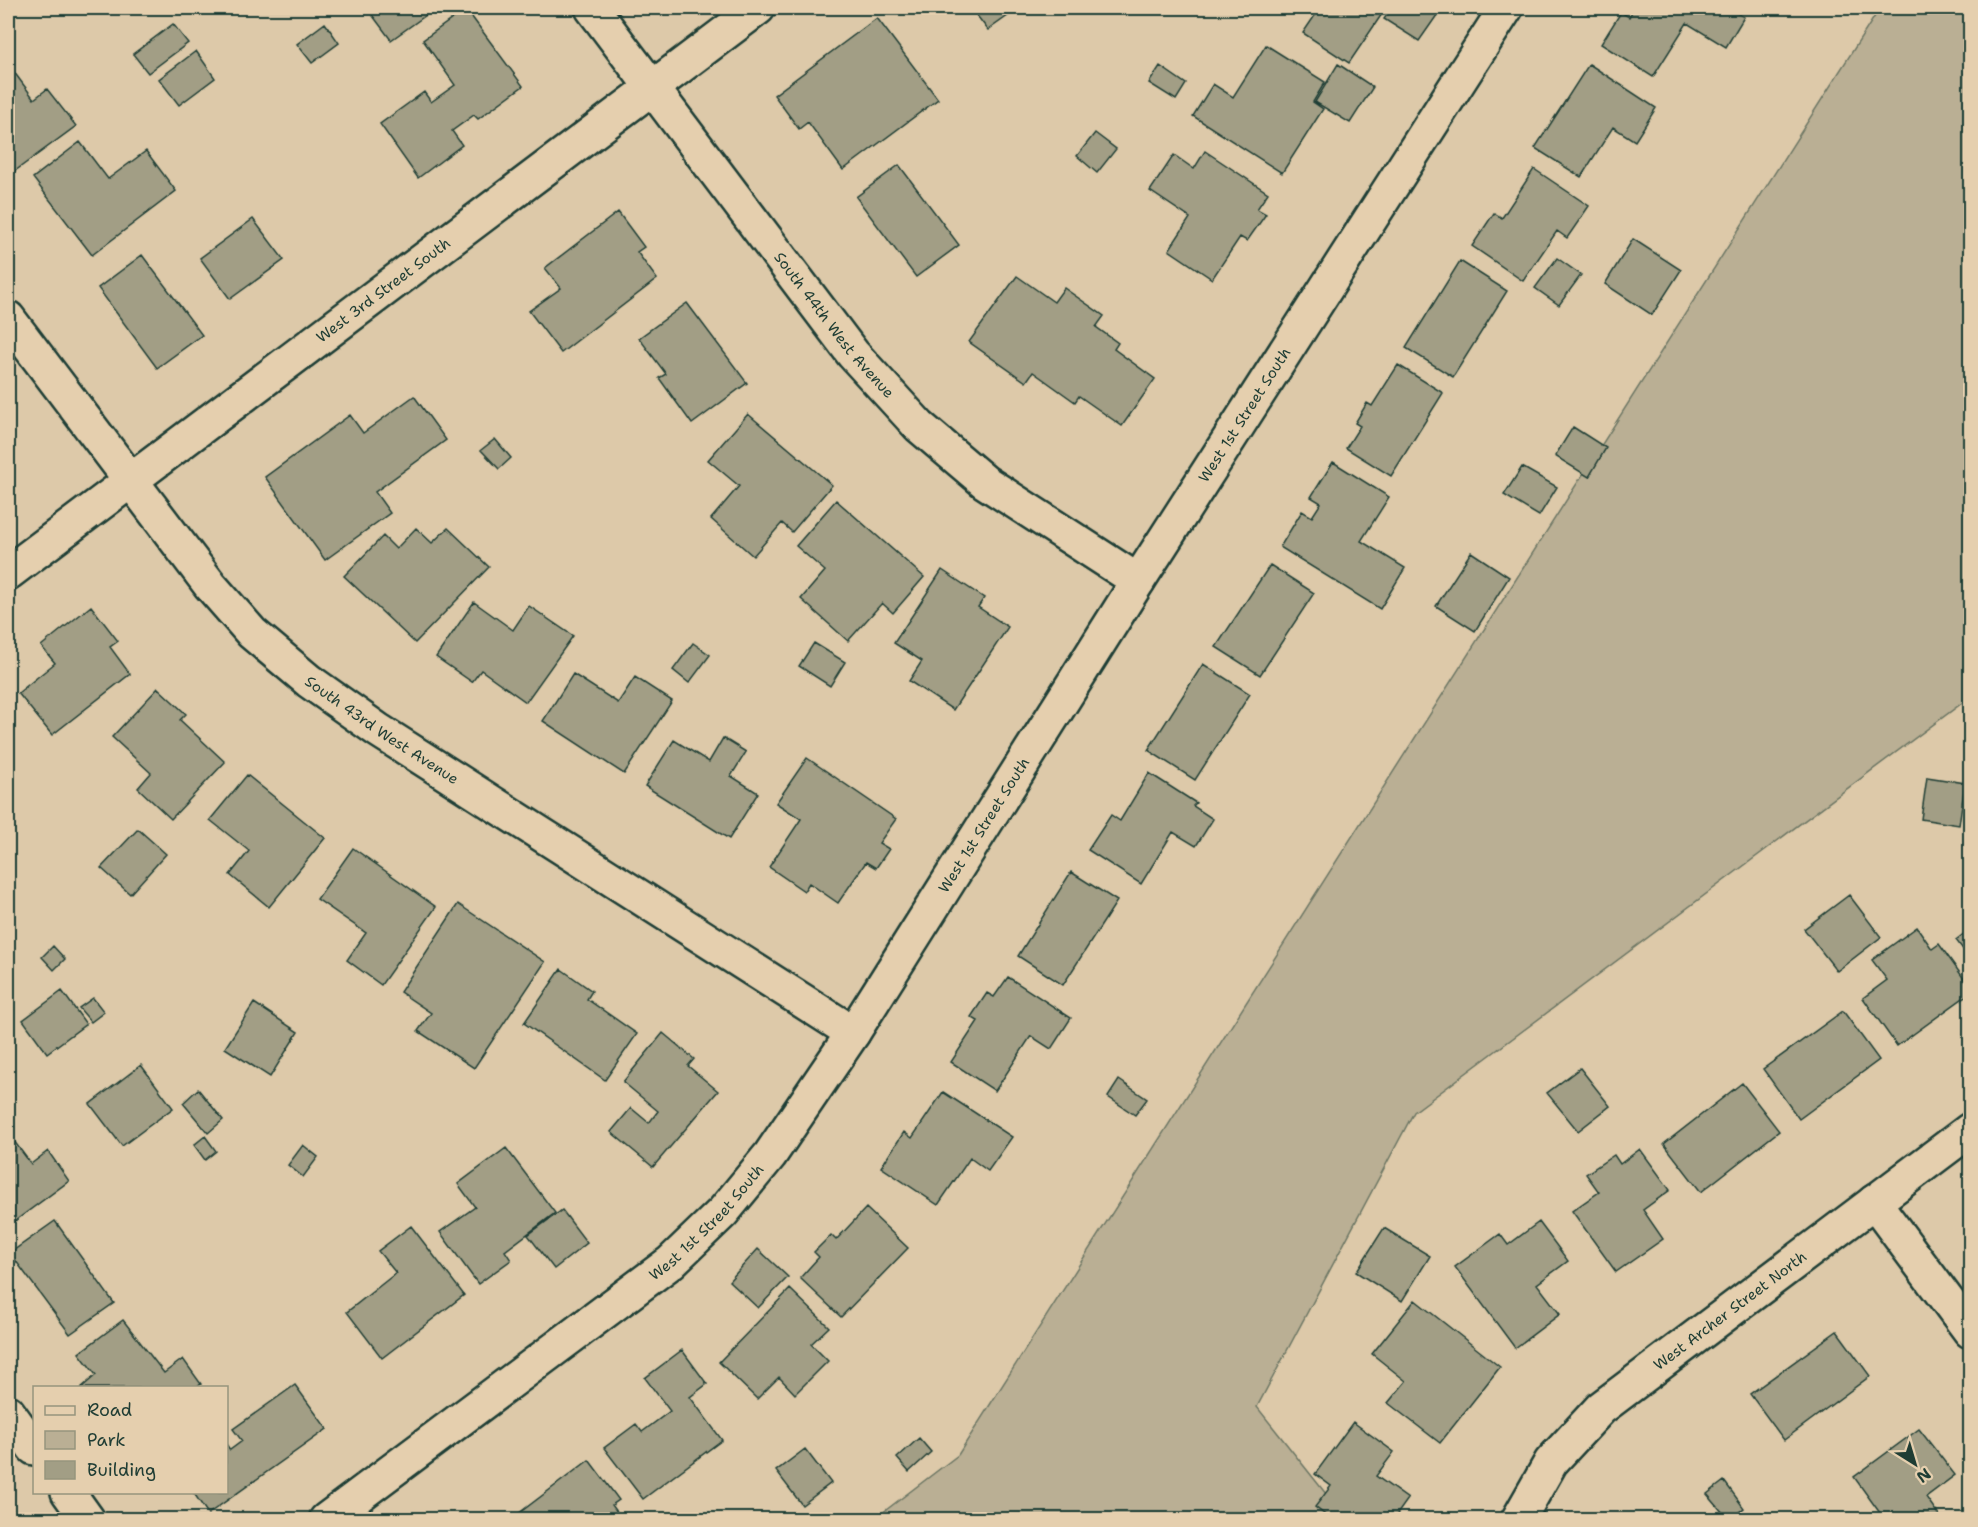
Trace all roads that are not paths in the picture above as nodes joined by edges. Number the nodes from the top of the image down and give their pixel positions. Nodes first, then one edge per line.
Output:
1 (592, 8) edge
2 (758, 8) edge
3 (1506, 8) edge
4 (651, 86) junction
5 (8, 318) edge
6 (131, 481) junction
7 (8, 573) edge
8 (1138, 581) junction
9 (853, 1033) junction
10 (1971, 1130) edge
11 (1874, 1202) junction
12 (1971, 1331) edge
13 (8, 1412) edge
14 (33, 1447) edge
15 (69, 1494) edge
16 (88, 1520) edge
17 (326, 1520) edge
18 (1518, 1520) edge

1 - 4 street, South 44th West Avenue
2 - 4 street, West 3rd Street South
3 - 8 street, West 1st Street South
4 - 6 street, West 3rd Street South
4 - 8 street, South 44th West Avenue
5 - 6 street, South 43rd West Avenue
6 - 7 street, West 3rd Street South
6 - 9 street, South 43rd West Avenue
8 - 9 street, West 1st Street South
9 - 17 street, West 1st Street South
10 - 11 street, West Archer Street North
11 - 12 street
11 - 18 street, West Archer Street North
13 - 14 street
15 - 16 street

